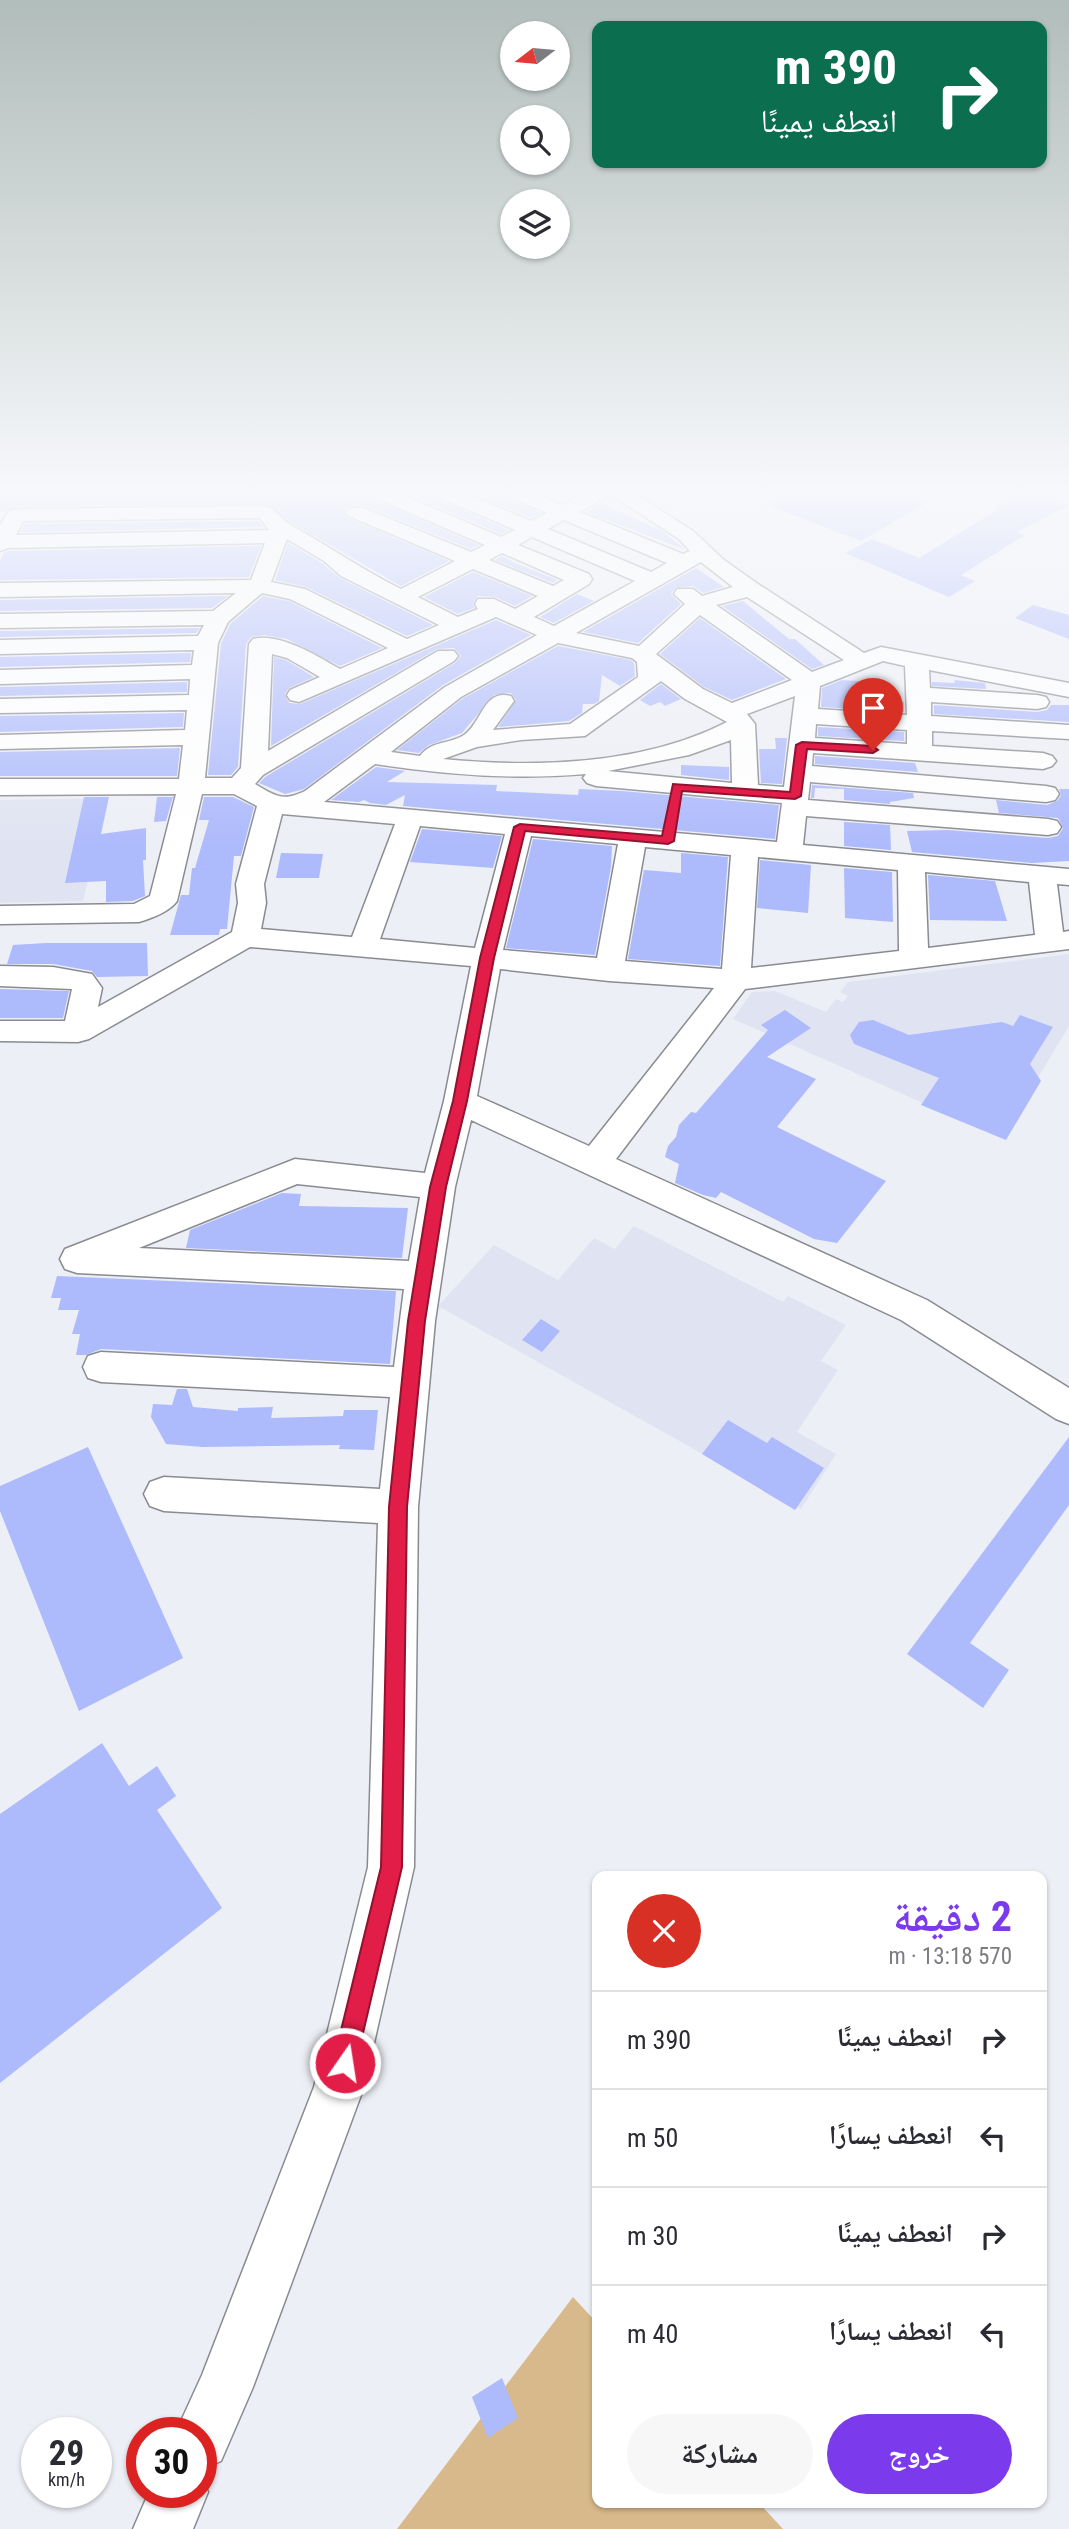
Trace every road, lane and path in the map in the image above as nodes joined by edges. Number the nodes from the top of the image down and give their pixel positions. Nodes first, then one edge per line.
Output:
1 (228, 611) edge
2 (329, 611) edge
3 (379, 611) edge
4 (429, 611) edge
5 (497, 611) edge
6 (502, 611) edge
7 (598, 611) edge
8 (691, 611) edge
9 (711, 611) edge
10 (784, 611) edge
11 (219, 618) junction
12 (0, 621) edge
13 (458, 626) junction
14 (555, 635) junction
15 (206, 643) junction
16 (441, 646) junction
17 (0, 647) edge
18 (406, 648) junction
19 (295, 653) junction
20 (648, 659) junction
21 (859, 660) junction
22 (917, 662) junction
23 (203, 672) junction
24 (0, 677) edge
25 (339, 678) junction
26 (809, 681) junction
27 (1069, 690) edge
28 (1037, 692) junction
29 (919, 694) junction
30 (299, 695) junction
31 (502, 701) dead end
32 (201, 702) junction
33 (0, 706) edge
34 (805, 716) junction
35 (737, 718) junction
36 (919, 723) junction
37 (1040, 730) junction
38 (1069, 732) edge
39 (198, 737) junction
40 (473, 740) junction
41 (0, 741) edge
42 (802, 745) junction
43 (289, 749) junction
44 (673, 752) junction
45 (920, 753) junction
46 (370, 756) junction
47 (1043, 761) junction
48 (427, 764) junction
49 (247, 778) junction
50 (920, 784) junction
51 (0, 787) edge
52 (191, 787) junction
53 (674, 787) junction
54 (746, 792) junction
55 (795, 792) junction
56 (1046, 794) junction
57 (511, 797) junction
58 (288, 806) junction
59 (921, 817) junction
60 (410, 818) junction
61 (1048, 827) junction
62 (633, 837) junction
63 (668, 841) junction
64 (745, 847) junction
65 (789, 851) junction
66 (916, 862) junction
67 (1055, 875) edge
68 (0, 915) edge
69 (245, 937) junction
70 (1060, 942) edge
71 (362, 948) junction
72 (487, 958) junction
73 (914, 958) junction
74 (610, 971) junction
75 (0, 976) edge
76 (736, 980) junction
77 (0, 1031) edge
78 (78, 1032) junction
79 (460, 1101) junction
80 (594, 1163) junction
81 (438, 1187) junction
82 (424, 1276) junction
83 (101, 1367) dead end
84 (410, 1383) junction
85 (1069, 1408) edge
86 (163, 1494) dead end
87 (398, 1507) junction
88 (212, 2417) edge
89 (172, 2508) edge
90 (163, 2529) edge

1 - 11 street
2 - 18 street
3 - 16 street
4 - 13 street
5 - 13 street
6 - 14 street
7 - 14 street
8 - 20 street
9 - 26 street
10 - 21 street
11 - 12 street
11 - 15 street
13 - 16 street
14 - 20 street
14 - 46 street
15 - 17 street
15 - 23 street
16 - 18 street
16 - 43 street
18 - 25 street
19 - 25 street
19 - 30 street
19 - 49 street
20 - 35 street
20 - 40 street
21 - 22 street
21 - 26 street
22 - 28 street
22 - 29 street
23 - 24 street
23 - 32 street
25 - 30 street
26 - 34 street
26 - 35 street
27 - 28 street
28 - 29 street
28 - 37 street
29 - 36 street
30 - 43 street
31 - 40 street
32 - 33 street
32 - 39 street
34 - 36 street
34 - 42 street
35 - 44 street
35 - 54 street
36 - 37 street
36 - 45 street
37 - 38 street
37 - 47 street
39 - 41 street
39 - 52 street
40 - 48 street
42 - 45 street
42 - 55 street
43 - 49 street
44 - 53 street
44 - 57 street
45 - 47 street
45 - 50 street
46 - 48 street
46 - 58 street
47 - 56 street
48 - 57 street
49 - 52 street
49 - 58 street
50 - 55 street
50 - 56 street
50 - 59 street
51 - 52 street
52 - 68 street
53 - 54 street
53 - 57 street
53 - 63 street
54 - 55 street
55 - 59 street
55 - 65 street
56 - 61 street
57 - 60 street
57 - 62 street
57 - 72 street
58 - 60 street
58 - 69 street
59 - 61 street
59 - 66 street
60 - 71 street
61 - 67 street
62 - 63 street
62 - 74 street
63 - 64 street
64 - 65 street
64 - 76 street
65 - 66 street
66 - 67 street
66 - 73 street
67 - 70 street
69 - 71 street
69 - 78 street
70 - 73 street
71 - 72 street
72 - 74 street
72 - 79 street
73 - 76 street
74 - 76 street
75 - 78 street
76 - 80 street
77 - 78 street
79 - 80 street
79 - 81 street
80 - 85 street
81 - 82 street
81 - 82 street
82 - 84 street
83 - 84 street
84 - 87 street
86 - 87 street
87 - 88 street
89 - 90 street

